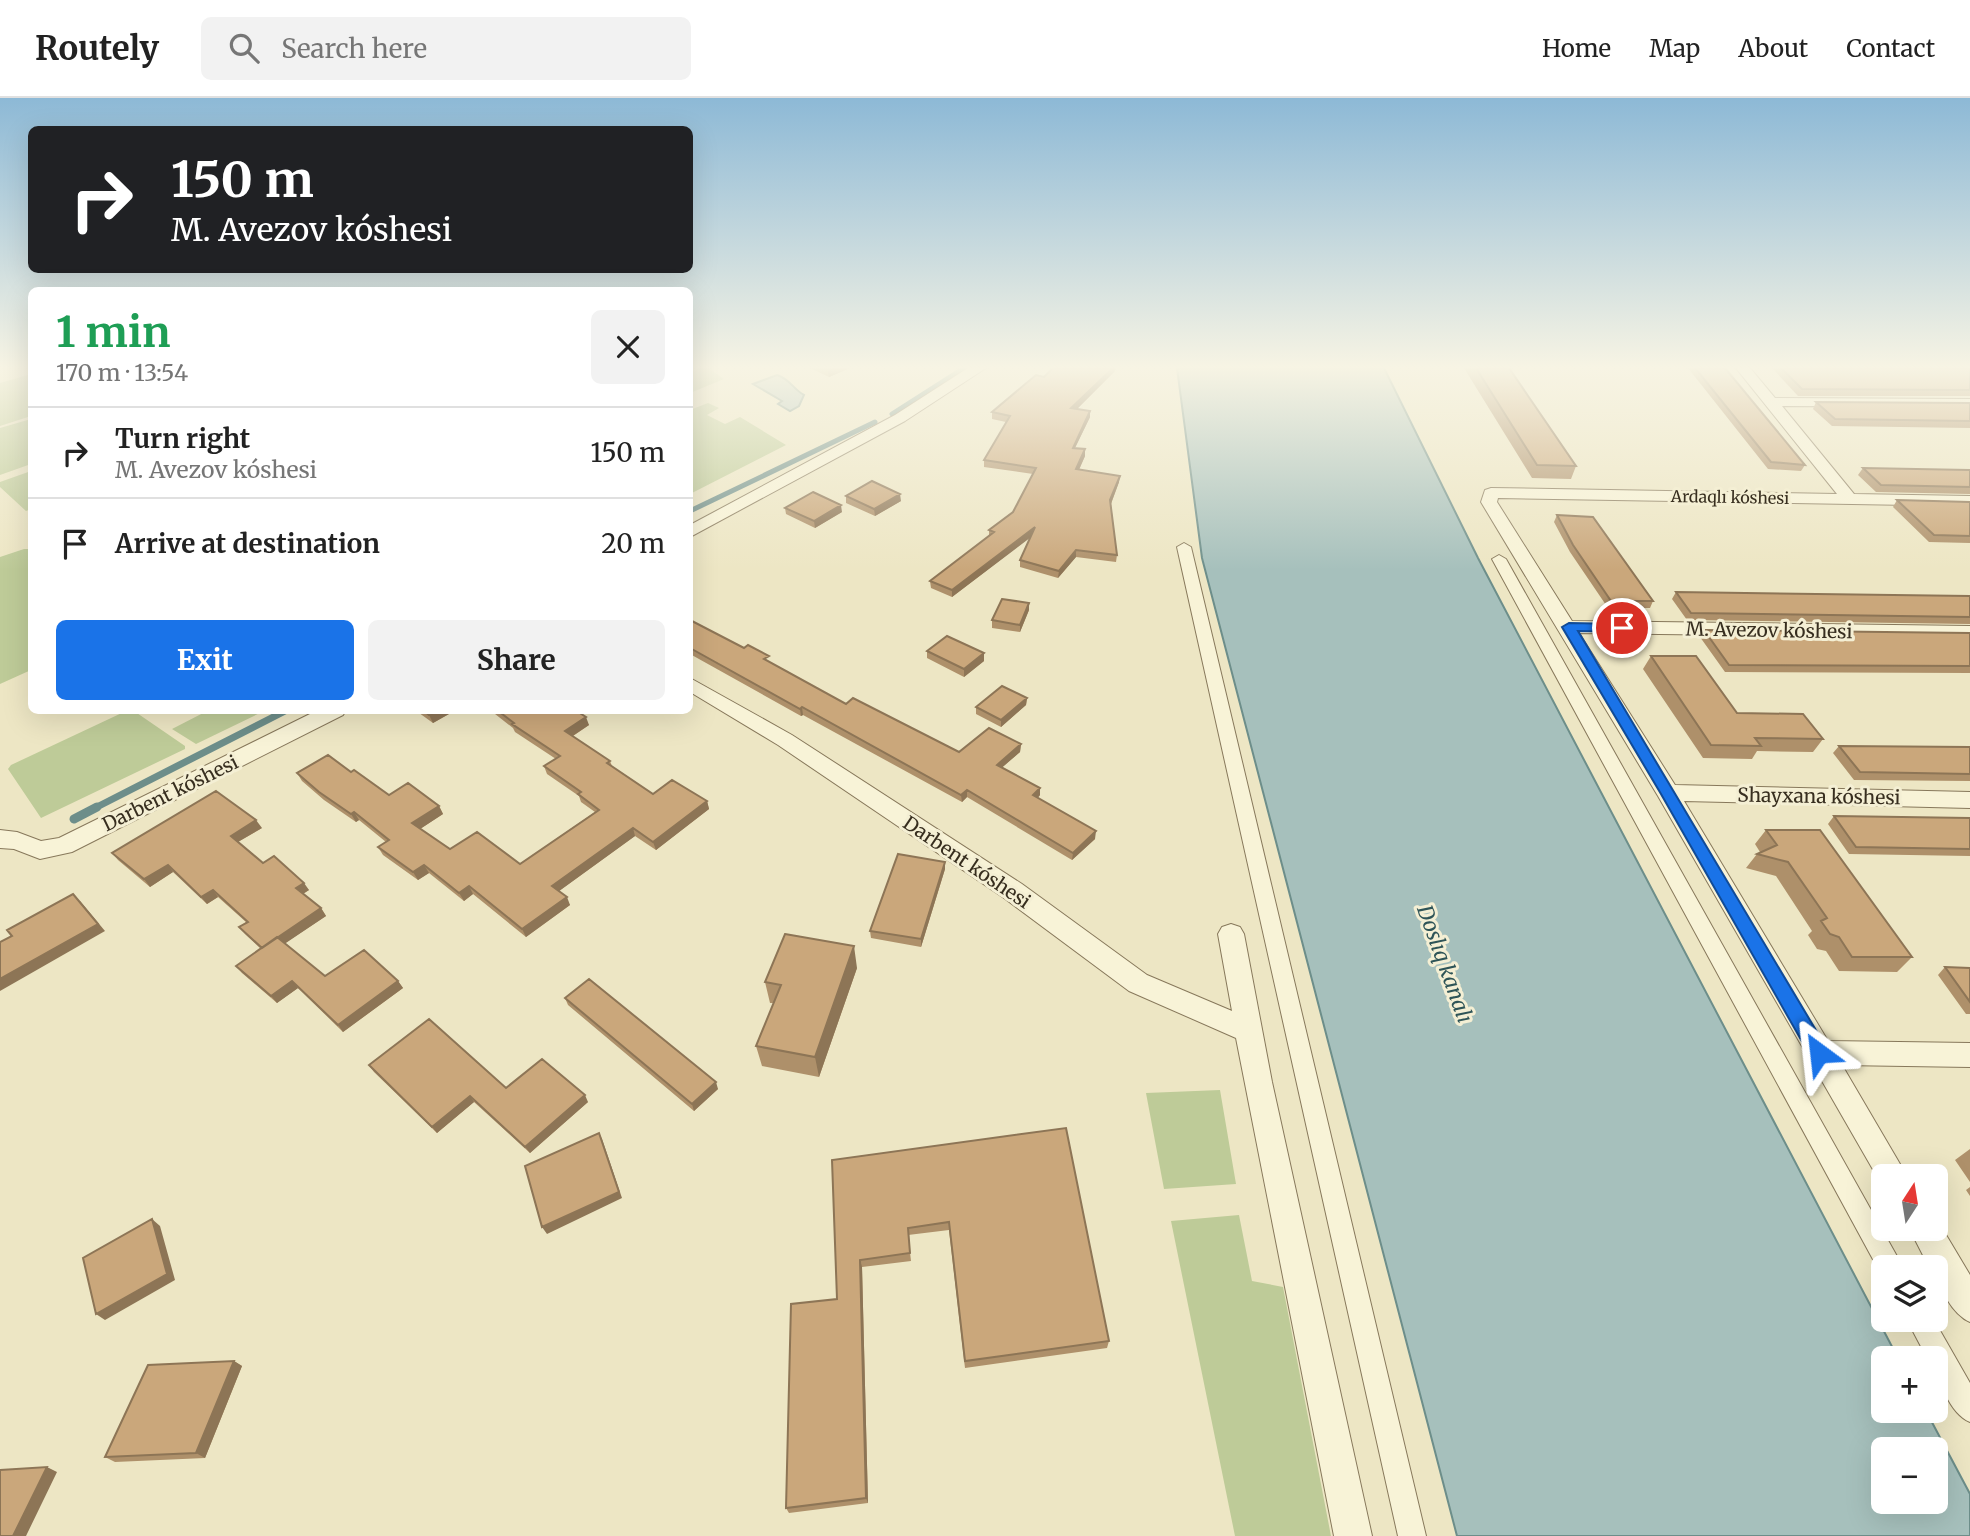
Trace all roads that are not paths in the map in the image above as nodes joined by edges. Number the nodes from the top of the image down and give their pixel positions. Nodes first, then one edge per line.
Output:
1 (868, 435) edge
2 (1797, 435) edge
3 (1849, 498) junction
4 (1970, 501) edge
5 (693, 530) edge
6 (1184, 547) dead end
7 (1499, 559) dead end
8 (1569, 627) junction
9 (1970, 632) edge
10 (693, 686) edge
11 (327, 714) edge
12 (1668, 793) junction
13 (1970, 800) edge
14 (0, 839) edge
15 (1231, 934) dead end
16 (1249, 1031) junction
17 (1819, 1053) junction
18 (1970, 1055) edge
19 (1885, 1164) edge
20 (1932, 1241) edge
21 (1884, 1255) edge
22 (1970, 1306) edge
23 (1927, 1332) edge
24 (1970, 1409) edge
25 (1353, 1536) edge
26 (1412, 1536) edge

1 - 5 street
2 - 3 street
3 - 4 street, Ardaqlı kóshesi
3 - 8 street, Ardaqlı kóshesi
6 - 26 street
7 - 21 street
8 - 9 street, M. Avezov kóshesi
8 - 12 street
10 - 16 street, Darbent kóshesi
11 - 14 street, Darbent kóshesi
12 - 13 street, Shayxana kóshesi
12 - 17 street
15 - 16 street
16 - 25 street
17 - 18 street
17 - 19 street
20 - 22 street
23 - 24 street

